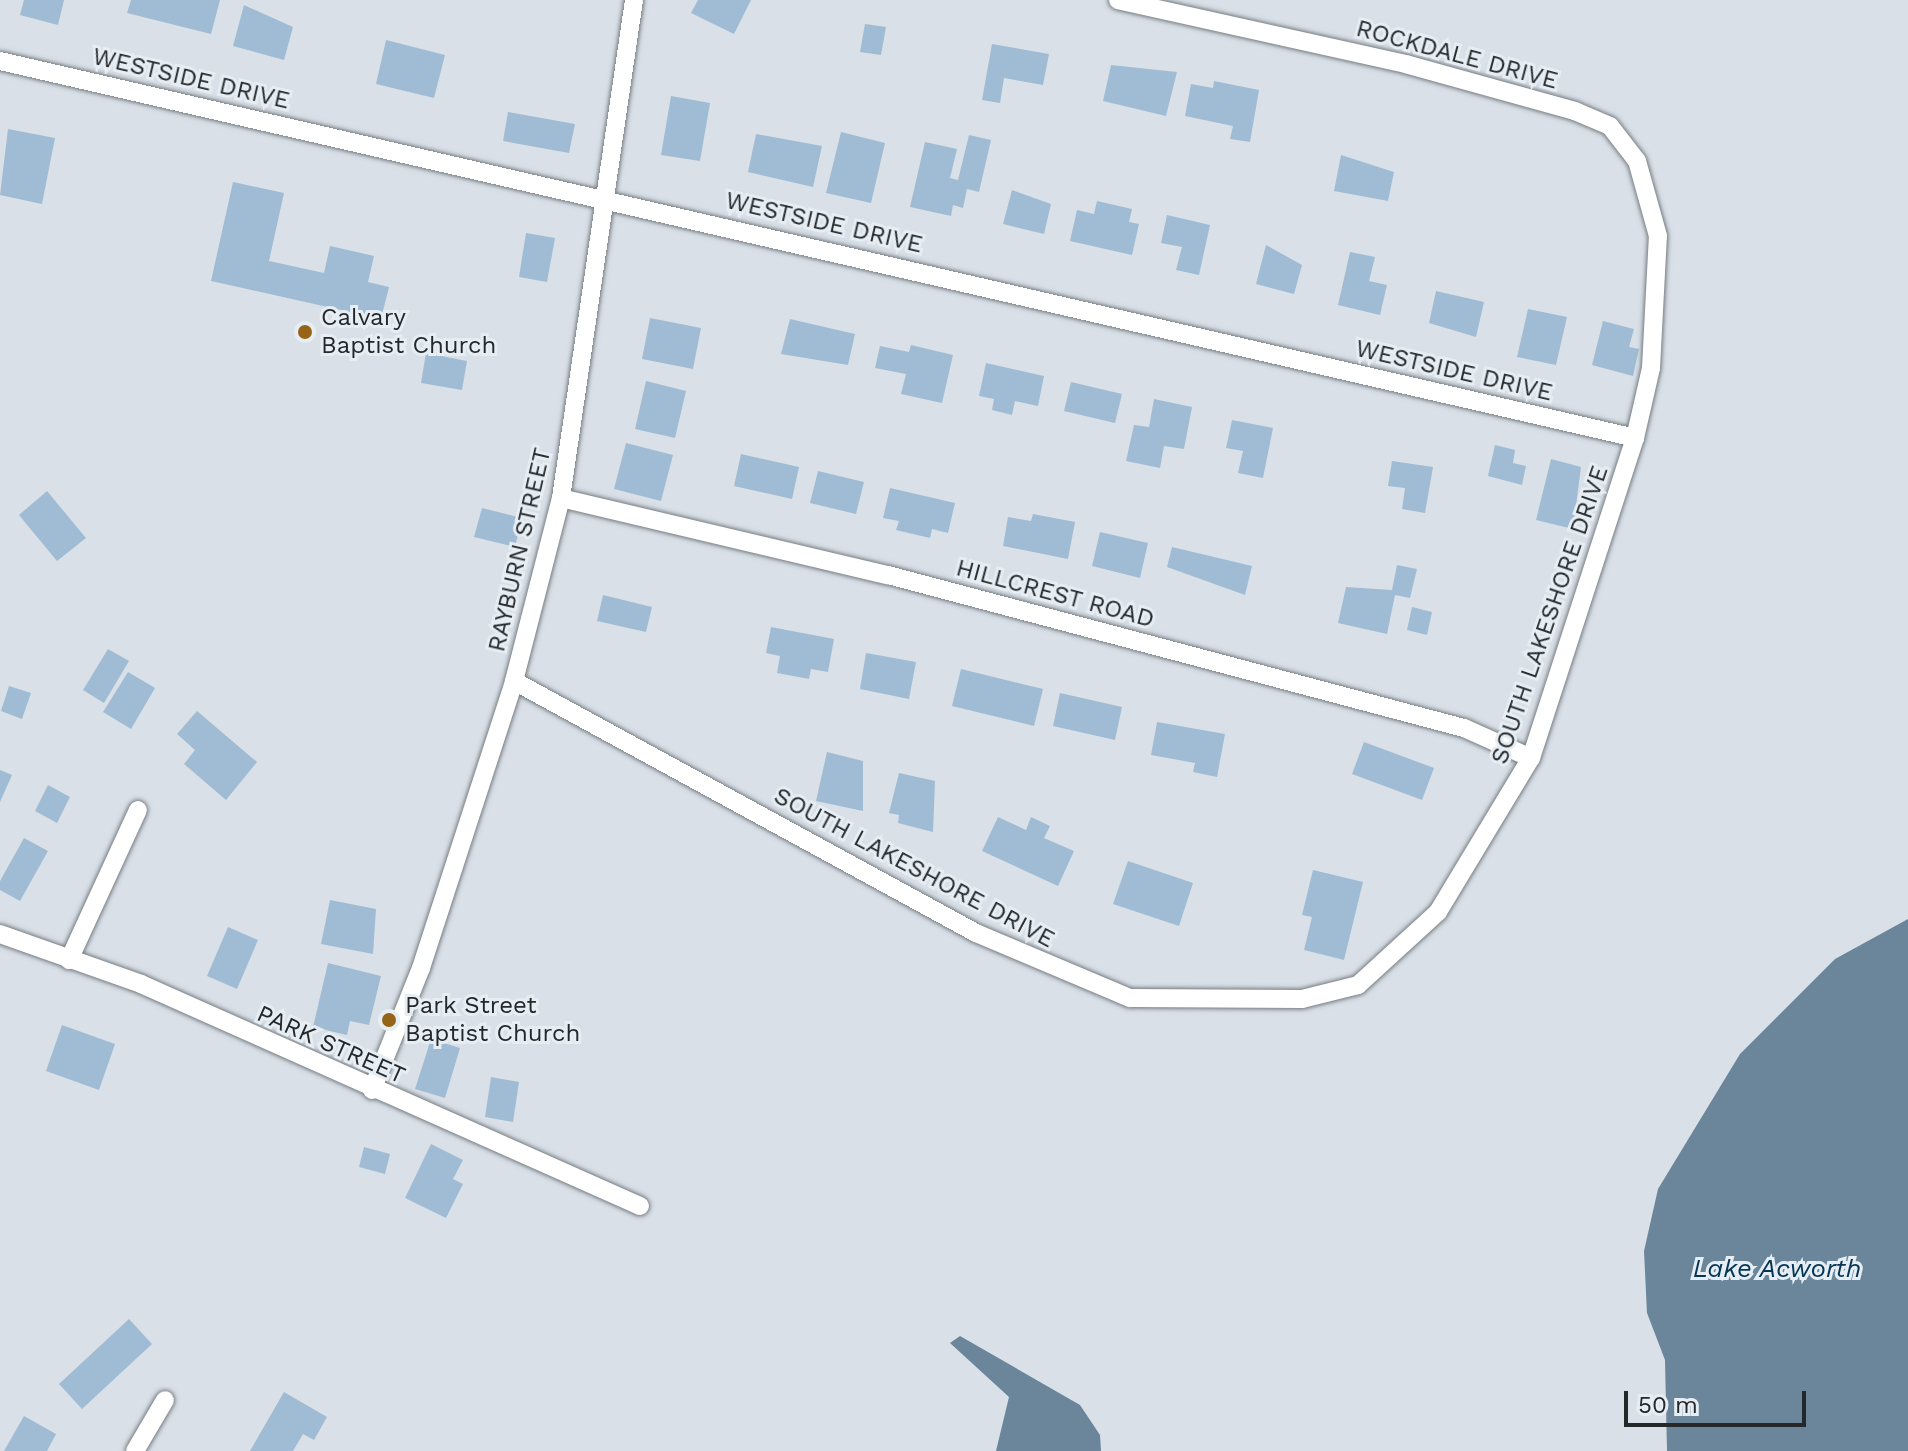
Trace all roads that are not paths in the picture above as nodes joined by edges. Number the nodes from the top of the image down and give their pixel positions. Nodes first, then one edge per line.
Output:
1 (634, 0) edge
2 (1118, 0) edge
3 (0, 61) edge
4 (1646, 195) joint
5 (607, 196) junction
6 (1635, 438) junction
7 (561, 498) junction
8 (514, 681) junction
9 (1531, 758) junction
10 (138, 810) dead end
11 (0, 934) edge
12 (69, 960) junction
13 (372, 1090) junction
14 (640, 1206) dead end
15 (165, 1400) dead end
16 (135, 1451) edge

1 - 5 street, RAYBURN STREET
2 - 4 street, ROCKDALE DRIVE
3 - 5 street, WESTSIDE DRIVE
4 - 6 street, SOUTH LAKESHORE DRIVE
5 - 6 street, WESTSIDE DRIVE
5 - 7 street, RAYBURN STREET
6 - 9 street, SOUTH LAKESHORE DRIVE
7 - 8 street, RAYBURN STREET
7 - 9 street, HILLCREST ROAD
8 - 9 street, SOUTH LAKESHORE DRIVE
8 - 13 street, RAYBURN STREET
10 - 12 street
11 - 12 street, PARK STREET
12 - 13 street, PARK STREET
13 - 14 street, PARK STREET
15 - 16 street

